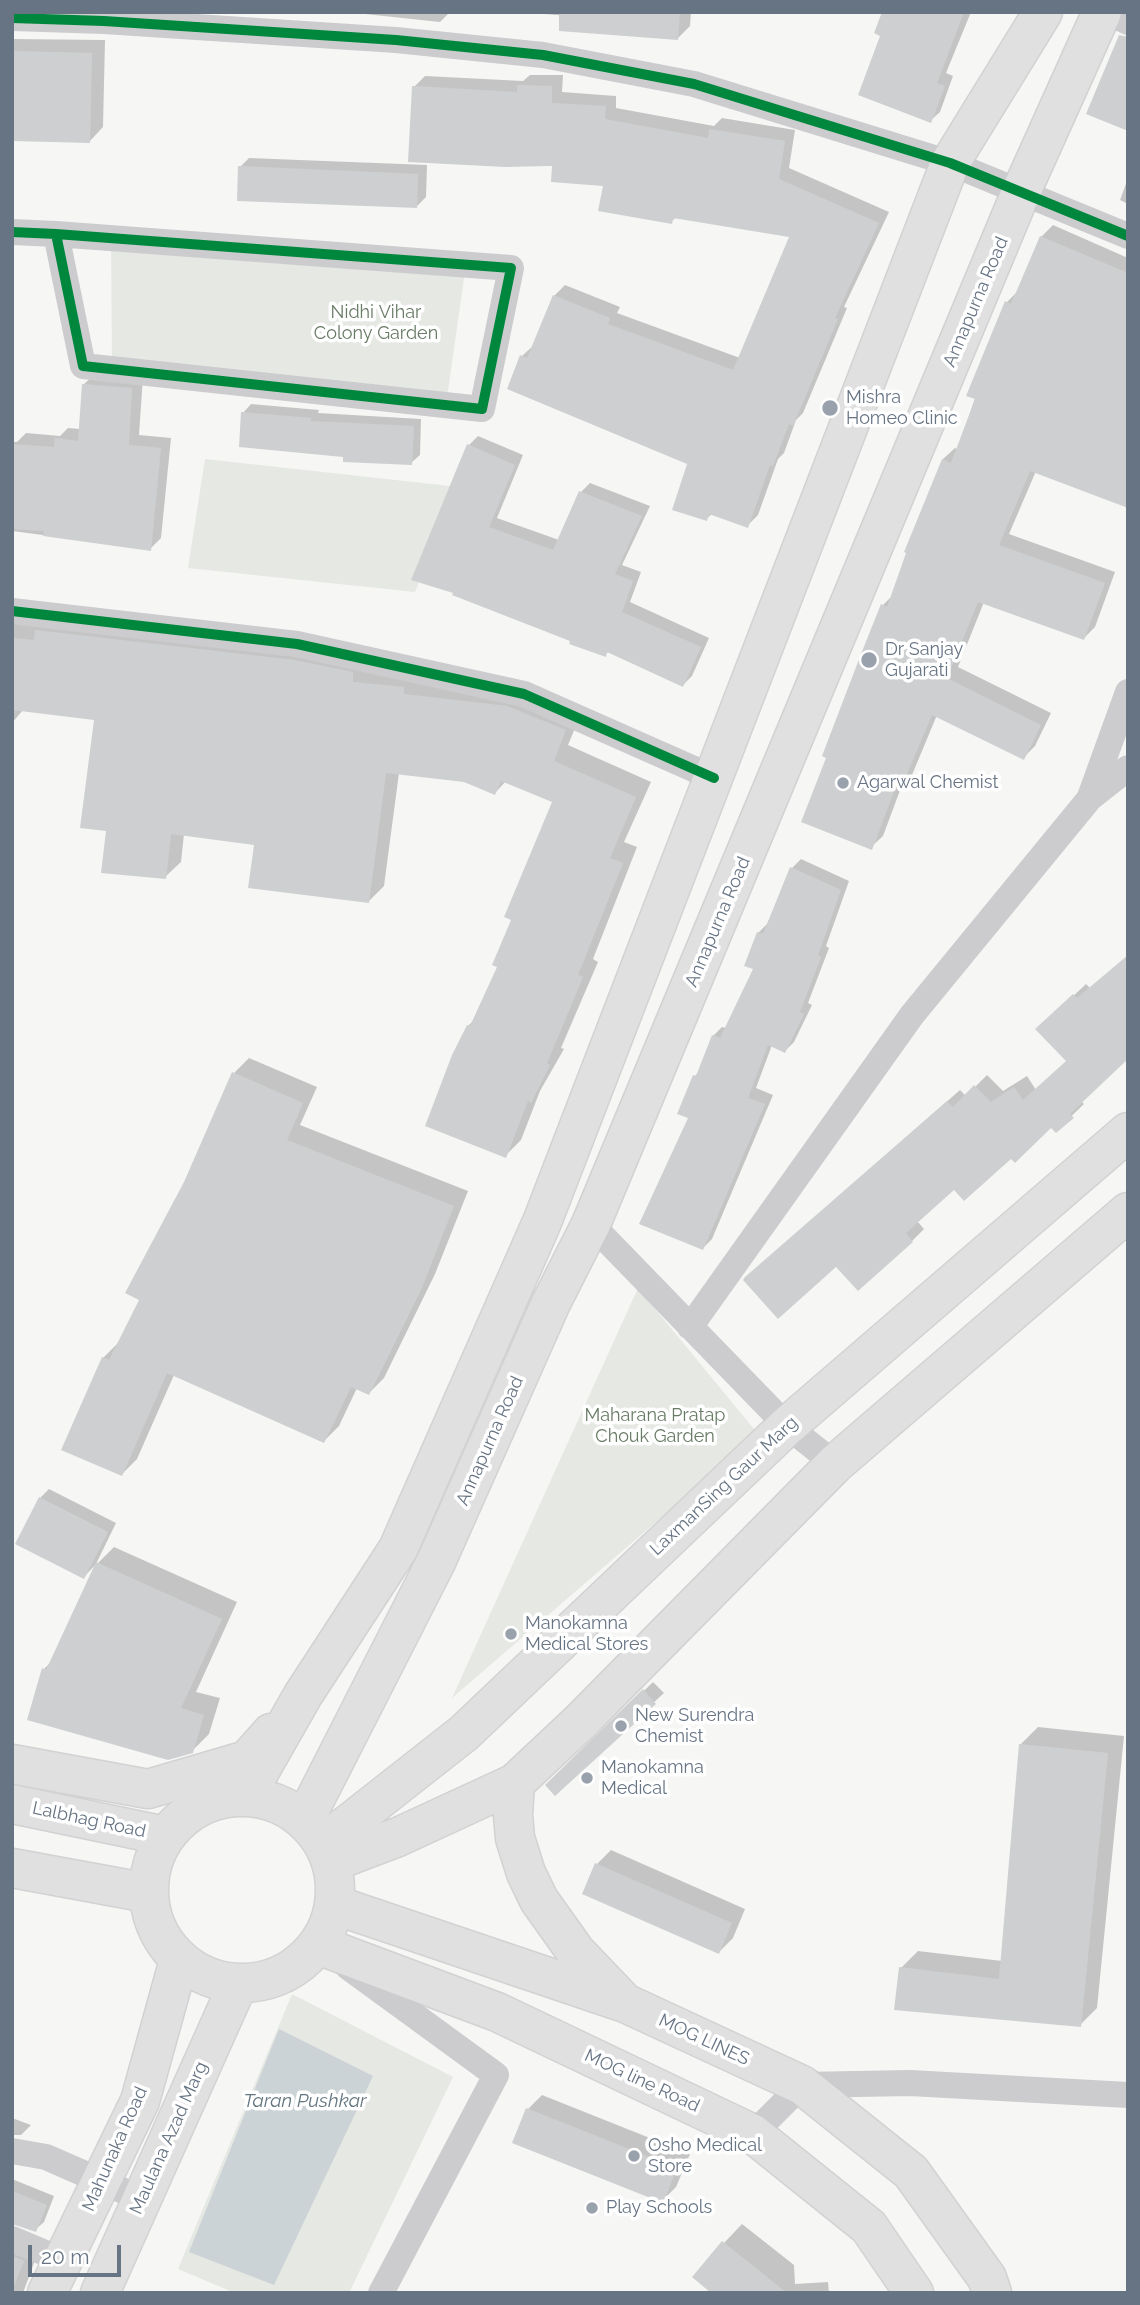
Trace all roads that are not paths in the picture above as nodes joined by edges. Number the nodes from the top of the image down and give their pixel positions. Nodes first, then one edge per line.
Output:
1 (1043, 12) edge
2 (1104, 12) edge
3 (12, 18) edge
4 (1128, 22) edge
5 (950, 163) junction
6 (1021, 192) junction
7 (12, 232) edge
8 (56, 234) junction
9 (1128, 236) edge
10 (12, 611) edge
11 (1128, 692) edge
12 (1128, 768) edge
13 (714, 778) junction
14 (1090, 799) junction
15 (1128, 1132) edge
16 (1128, 1212) edge
17 (591, 1224) junction
18 (690, 1327) junction
19 (787, 1426) junction
20 (835, 1464) junction
21 (303, 1695) junction
22 (12, 1764) edge
23 (515, 1783) junction
24 (245, 1797) junction
25 (12, 1804) edge
26 (166, 1836) junction
27 (320, 1841) junction
28 (12, 1868) edge
29 (148, 1893) junction
30 (335, 1905) junction
31 (318, 1945) junction
32 (179, 1960) junction
33 (238, 1984) junction
34 (625, 2003) junction
35 (802, 2085) junction
36 (1128, 2095) edge
37 (753, 2134) junction
38 (12, 2151) edge
39 (103, 2181) junction
40 (142, 2199) junction
41 (12, 2239) edge
42 (56, 2277) edge
43 (100, 2293) edge
44 (381, 2293) edge
45 (914, 2293) edge
46 (992, 2293) edge

1 - 5 main road
2 - 4 street
2 - 6 main road, Annapurna Road
3 - 5 street
5 - 6 street
5 - 13 main road
6 - 9 street
6 - 17 main road, Annapurna Road
7 - 8 street
8 - 8 street
10 - 13 street
11 - 14 street
12 - 14 street
13 - 21 main road
14 - 18 street
15 - 19 main road, LaxmanSing Gaur Marg
16 - 20 main road
17 - 18 street
17 - 27 main road, Annapurna Road
18 - 19 street
19 - 20 street
19 - 27 main road, LaxmanSing Gaur Marg
20 - 23 main road
21 - 22 main road
21 - 24 main road
23 - 27 main road
23 - 34 main road
24 - 26 main road
24 - 27 main road
25 - 26 main road, Lalbhag Road
26 - 29 main road
27 - 30 main road
28 - 29 main road
29 - 32 main road
30 - 31 main road
30 - 34 main road, MOG LINES
31 - 33 main road
31 - 37 main road, MOG line Road
31 - 44 street
32 - 33 main road
32 - 39 main road, Mahunaka Road
33 - 40 main road, Maulana Azad Marg
34 - 35 main road, MOG LINES
35 - 36 street
35 - 37 street
35 - 46 main road, MOG LINES
37 - 45 main road, MOG line Road
38 - 39 street
39 - 40 street
39 - 42 main road, Mahunaka Road
40 - 43 main road, Maulana Azad Marg
41 - 42 street

